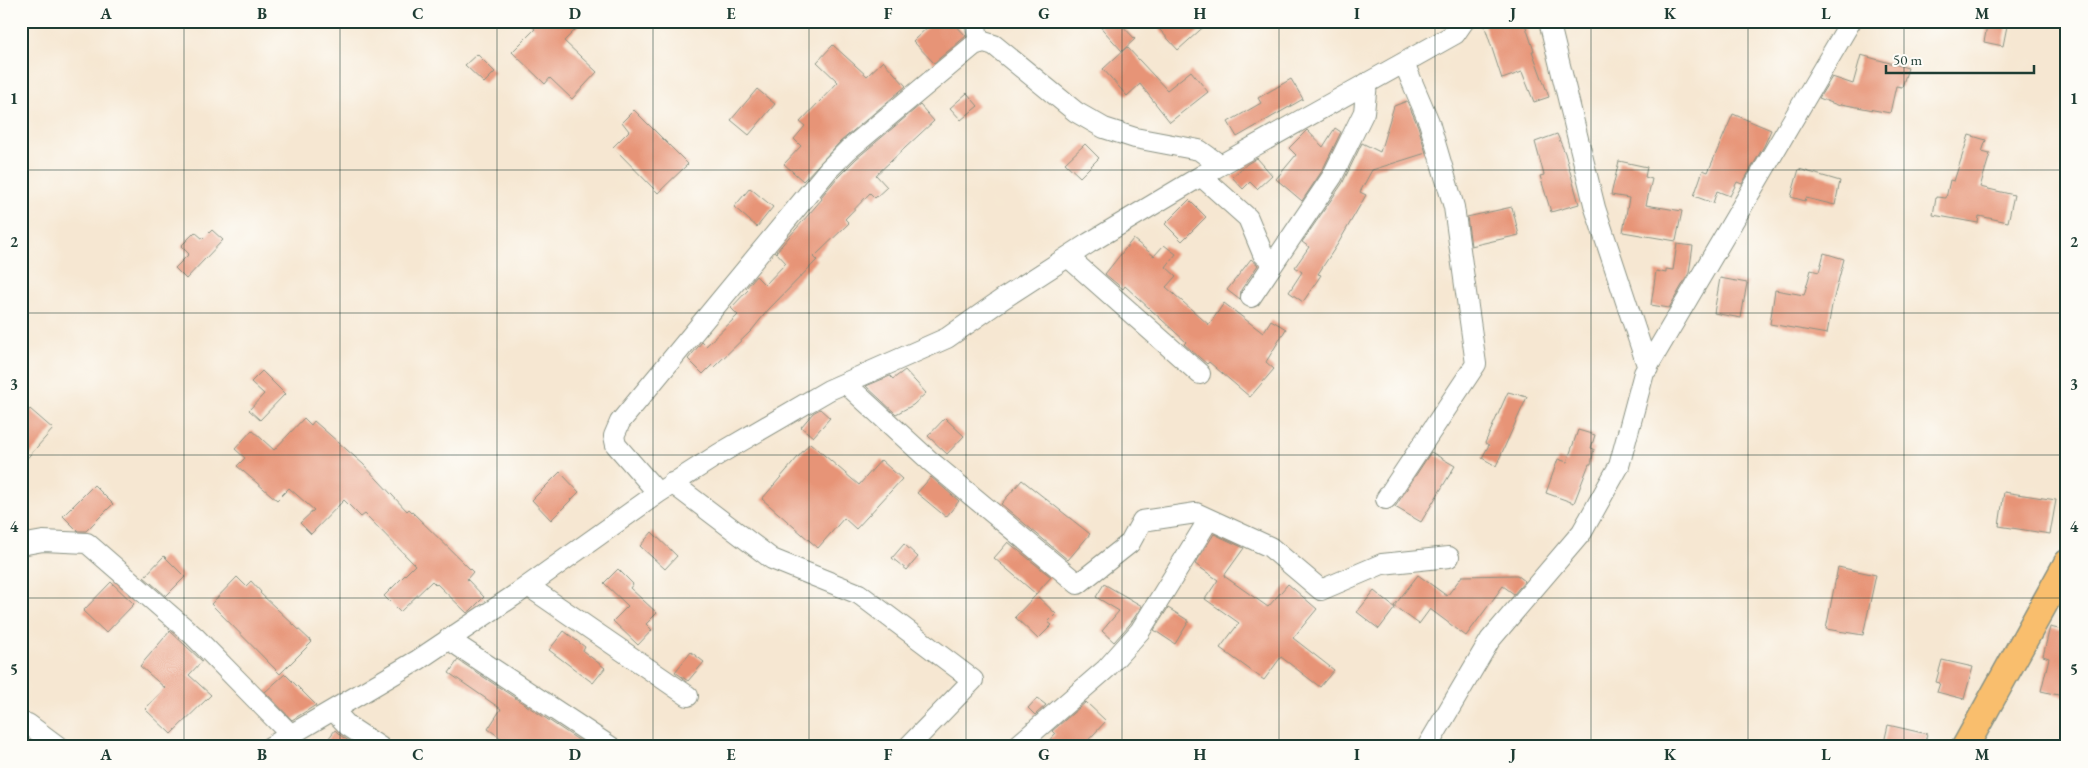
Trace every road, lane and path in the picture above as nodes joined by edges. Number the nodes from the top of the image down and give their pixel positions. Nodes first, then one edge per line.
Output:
1 (975, 21) edge
2 (1464, 21) edge
3 (1549, 21) edge
4 (1852, 21) edge
5 (979, 43) junction
6 (1404, 63) junction
7 (1367, 83) junction
8 (1220, 165) junction
9 (1201, 176) junction
10 (1068, 257) junction
11 (1274, 262) junction
12 (1251, 297) dead end
13 (1648, 368) junction
14 (1200, 374) dead end
15 (845, 383) junction
16 (665, 488) junction
17 (1386, 499) dead end
18 (1209, 520) junction
19 (21, 545) edge
20 (1449, 557) dead end
21 (2067, 563) edge
22 (528, 586) junction
23 (448, 639) junction
24 (688, 696) dead end
25 (333, 710) junction
26 (21, 724) edge
27 (291, 735) junction
28 (1432, 746) edge
29 (59, 747) edge
30 (270, 747) edge
31 (380, 747) edge
32 (610, 747) edge
33 (908, 747) edge
34 (1016, 747) edge
35 (1964, 747) edge

1 - 5 street
2 - 6 street
3 - 13 street
4 - 13 street
5 - 8 street
5 - 16 street
6 - 7 street
6 - 17 street
7 - 8 street
7 - 11 street
8 - 9 street
9 - 10 street
9 - 11 street
10 - 14 street
10 - 15 street
11 - 12 street
13 - 28 street
15 - 16 street
15 - 18 street
16 - 22 street
16 - 33 street
18 - 20 street
18 - 34 street
19 - 27 street
21 - 35 main road
22 - 23 street
22 - 24 street
23 - 25 street
23 - 32 street
25 - 27 street
25 - 31 street
26 - 29 street
27 - 30 street

